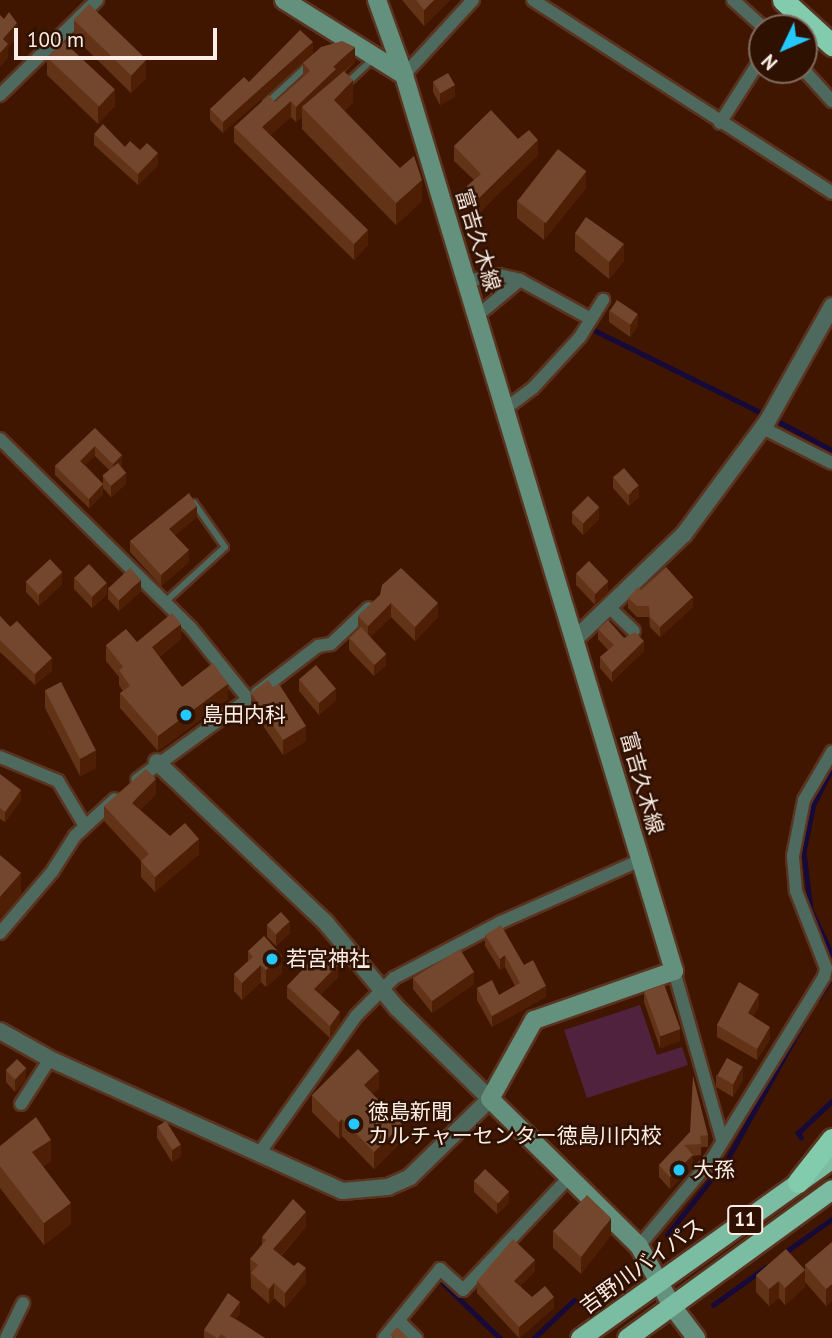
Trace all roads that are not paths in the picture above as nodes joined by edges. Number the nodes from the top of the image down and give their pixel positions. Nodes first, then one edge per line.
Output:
1 (97, 0) edge
2 (284, 0) edge
3 (376, 0) edge
4 (473, 0) edge
5 (533, 0) edge
6 (733, 0) edge
7 (783, 0) edge
8 (748, 14) edge
9 (832, 45) edge
10 (321, 54) edge
11 (375, 57) junction
12 (404, 75) junction
13 (748, 79) edge
14 (817, 84) edge
15 (2, 88) edge
16 (339, 90) edge
17 (832, 101) edge
18 (261, 109) edge
19 (720, 123) junction
20 (832, 193) edge
21 (520, 279) junction
22 (466, 281) junction
23 (603, 300) dead end
24 (832, 306) edge
25 (477, 317) junction
26 (591, 319) junction
27 (505, 409) junction
28 (768, 421) junction
29 (0, 439) edge
30 (832, 463) edge
31 (194, 503) edge
32 (165, 602) junction
33 (374, 603) edge
34 (610, 608) junction
35 (634, 631) edge
36 (575, 639) junction
37 (248, 699) junction
38 (832, 752) edge
39 (0, 757) edge
40 (157, 762) junction
41 (85, 826) junction
42 (641, 860) junction
43 (0, 933) edge
44 (674, 971) junction
45 (380, 989) junction
46 (0, 1031) edge
47 (50, 1059) junction
48 (490, 1099) junction
49 (21, 1104) dead end
50 (722, 1139) junction
51 (832, 1139) edge
52 (258, 1155) junction
53 (832, 1158) edge
54 (570, 1177) junction
55 (798, 1182) junction
56 (832, 1189) edge
57 (639, 1246) junction
58 (658, 1282) junction
59 (23, 1303) dead end
60 (672, 1306) junction
61 (400, 1322) junction
62 (6, 1338) edge
63 (384, 1338) edge
64 (416, 1338) edge
65 (580, 1338) edge
66 (626, 1338) edge
67 (696, 1338) edge

1 - 15 street
2 - 11 main road
3 - 12 main road, 富吉久木線
4 - 12 street
5 - 19 street
6 - 8 street
7 - 9 highway
10 - 18 lane
11 - 12 main road
11 - 16 lane
12 - 22 main road, 富吉久木線
13 - 19 street
14 - 17 street
19 - 20 street
21 - 22 street
21 - 25 street
21 - 26 street
22 - 25 main road, 富吉久木線
23 - 26 street
24 - 28 street
25 - 27 main road, 富吉久木線
26 - 27 street
27 - 36 main road, 富吉久木線
28 - 30 street
28 - 34 street
29 - 32 street
31 - 32 lane
32 - 37 street
33 - 37 street
34 - 35 street
34 - 36 street
36 - 42 main road, 富吉久木線
37 - 40 street
38 - 50 street
39 - 41 street
40 - 41 street
40 - 45 street
41 - 43 street
42 - 44 main road, 富吉久木線
42 - 45 street
44 - 48 main road
44 - 50 street
45 - 48 street
45 - 52 street
46 - 47 street
47 - 49 street
47 - 52 street
48 - 52 street
48 - 54 main road
50 - 57 street
51 - 55 highway
53 - 55 highway, 吉野川バイパス / 11
54 - 57 main road
54 - 61 street
55 - 58 highway, 吉野川バイパス / 11
56 - 60 highway, 11
57 - 58 main road
58 - 60 main road
58 - 65 highway, 吉野川バイパス / 11
59 - 62 street
60 - 66 highway, 11
60 - 67 main road
61 - 63 street
61 - 64 street

